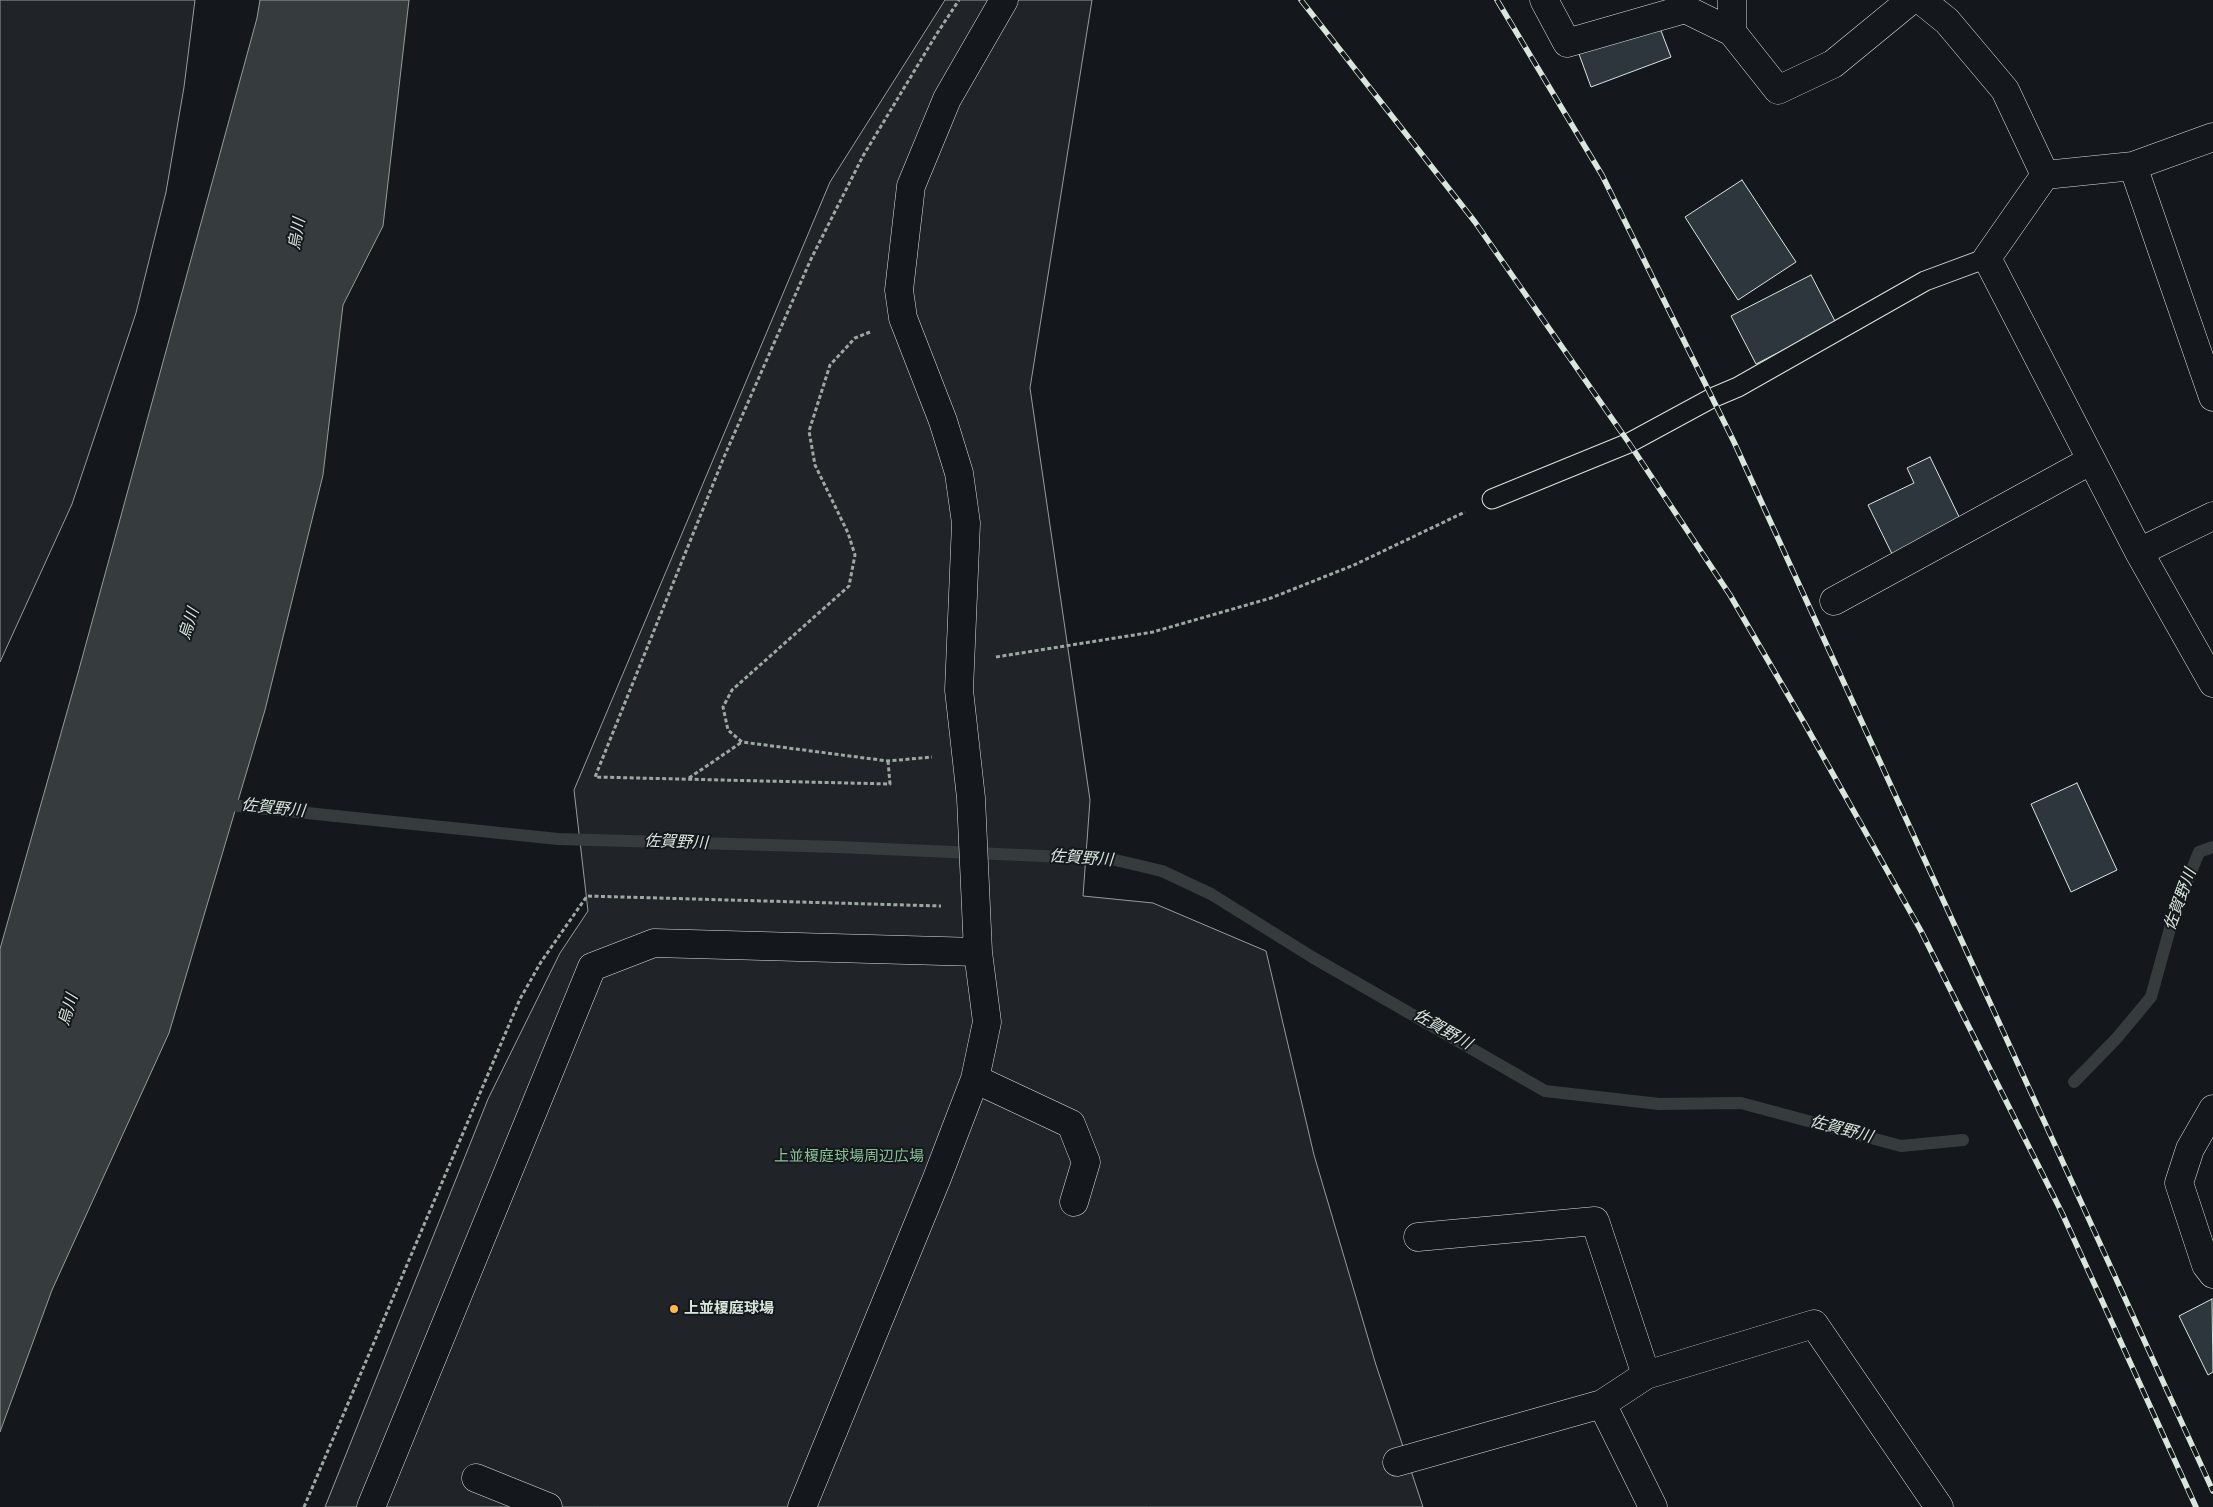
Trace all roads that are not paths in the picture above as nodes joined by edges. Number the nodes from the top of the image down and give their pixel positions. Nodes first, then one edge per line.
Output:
1 (1004, 0) edge
2 (1544, 0) edge
3 (1732, 0) edge
4 (1912, 0) edge
5 (1921, 0) edge
6 (1732, 32) junction
7 (2213, 137) edge
8 (2133, 166) junction
9 (2046, 175) junction
10 (1987, 258) junction
11 (2213, 397) edge
12 (2090, 460) junction
13 (1492, 499) road end
14 (2213, 516) edge
15 (2139, 552) junction
16 (1834, 601) dead end
17 (2213, 683) edge
18 (978, 952) junction
19 (975, 1079) junction
20 (2213, 1109) edge
21 (1074, 1202) dead end
22 (1418, 1238) dead end
23 (2211, 1266) edge
24 (1646, 1375) junction
25 (1602, 1404) junction
26 (1397, 1462) dead end
27 (476, 1478) dead end
28 (371, 1507) edge
29 (548, 1507) edge
30 (802, 1507) edge
31 (1653, 1507) edge
32 (1939, 1507) edge

1 - 18 street
2 - 6 street
3 - 6 street
4 - 6 street
5 - 9 street
7 - 8 street
8 - 9 street
8 - 11 street
9 - 10 street
10 - 12 street
10 - 13 lane
12 - 15 street
12 - 16 street
14 - 15 street
15 - 17 street
18 - 19 street
18 - 28 street
19 - 21 street
19 - 30 street
20 - 23 street
22 - 24 street
24 - 25 street
24 - 32 street
25 - 26 street
25 - 31 street
27 - 29 street

